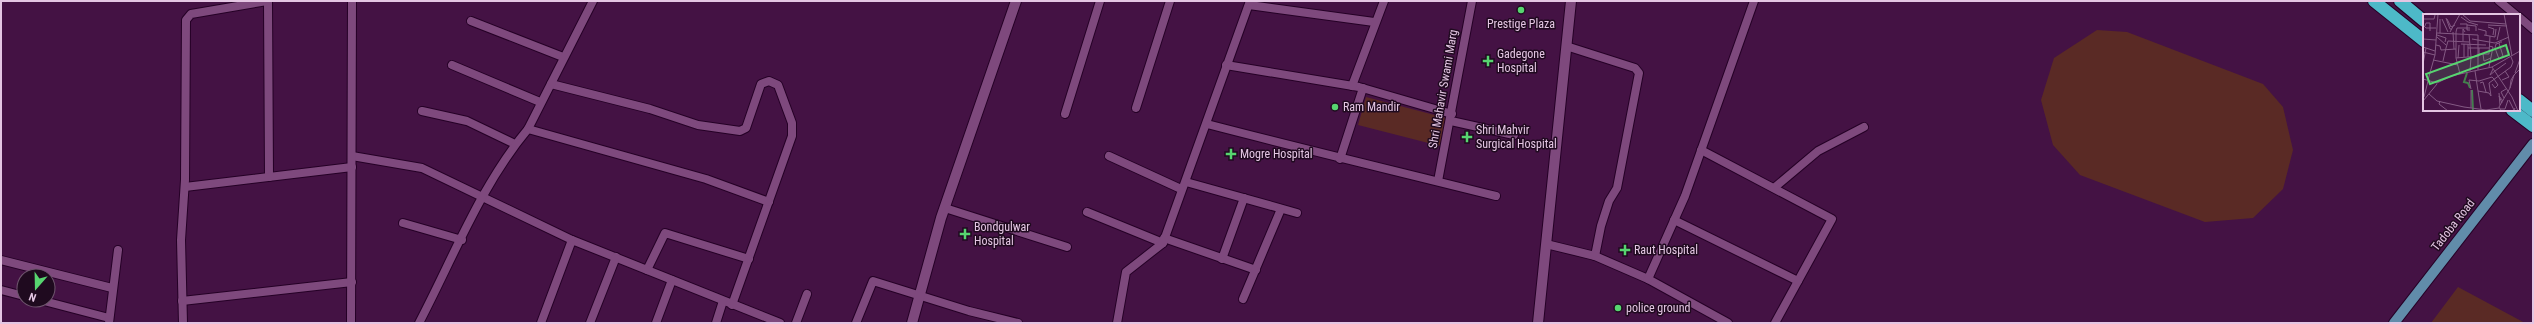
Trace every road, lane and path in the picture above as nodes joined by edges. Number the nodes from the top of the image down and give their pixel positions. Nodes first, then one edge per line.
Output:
1 (268, 1) edge
2 (352, 1) edge
3 (593, 1) edge
4 (1016, 1) edge
5 (1100, 1) edge
6 (1170, 1) edge
7 (1384, 1) edge
8 (1472, 1) edge
9 (1571, 1) edge
10 (1754, 1) edge
11 (2374, 1) edge
12 (2400, 1) edge
13 (2499, 1) edge
14 (1250, 3) edge
15 (2515, 14) edge
16 (2520, 18) edge
17 (2423, 20) edge
18 (471, 21) dead end
19 (1374, 22) junction
20 (2533, 29) edge
21 (2423, 39) edge
22 (1566, 46) junction
23 (563, 57) junction
24 (452, 65) dead end
25 (1226, 65) junction
26 (551, 84) junction
27 (1352, 86) junction
28 (1363, 88) junction
29 (2520, 101) edge
30 (540, 102) junction
31 (1136, 108) dead end
32 (422, 111) dead end
33 (2513, 111) edge
34 (2533, 111) edge
35 (1065, 114) dead end
36 (1451, 117) junction
37 (1207, 124) junction
38 (2533, 126) edge
39 (1864, 127) dead end
40 (528, 129) junction
41 (1514, 135) dead end
42 (515, 144) junction
43 (2533, 144) edge
44 (1701, 150) junction
45 (352, 156) junction
46 (1109, 156) dead end
47 (1340, 159) junction
48 (352, 167) junction
49 (269, 176) junction
50 (1438, 181) junction
51 (1184, 185) junction
52 (185, 187) junction
53 (1774, 188) junction
54 (1496, 196) dead end
55 (483, 198) junction
56 (1244, 198) junction
57 (769, 202) junction
58 (945, 208) junction
59 (1281, 209) junction
60 (1088, 212) dead end
61 (1297, 213) dead end
62 (1674, 220) junction
63 (403, 223) dead end
64 (462, 240) junction
65 (572, 240) junction
66 (1164, 240) junction
67 (1546, 244) junction
68 (1067, 247) dead end
69 (118, 250) dead end
70 (1595, 256) junction
71 (616, 258) junction
72 (749, 259) junction
73 (1222, 259) junction
74 (1, 260) edge
75 (647, 270) junction
76 (1256, 270) junction
77 (1648, 279) junction
78 (672, 280) junction
79 (1798, 281) junction
80 (352, 282) junction
81 (112, 288) junction
82 (1, 290) edge
83 (16, 294) edge
84 (807, 294) dead end
85 (920, 294) junction
86 (1243, 299) dead end
87 (182, 301) junction
88 (723, 301) junction
89 (56, 305) edge
90 (732, 305) junction
91 (109, 321) edge
92 (183, 323) edge
93 (351, 323) edge
94 (419, 323) edge
95 (541, 323) edge
96 (590, 323) edge
97 (656, 323) edge
98 (716, 323) edge
99 (780, 323) edge
100 (796, 323) edge
101 (856, 323) edge
102 (912, 323) edge
103 (1018, 323) edge
104 (1117, 323) edge
105 (1538, 323) edge
106 (1728, 323) edge
107 (1776, 323) edge
108 (2394, 323) edge

1 - 49 street
1 - 52 street
2 - 45 street
3 - 23 street
4 - 58 street
5 - 35 street
6 - 31 street
7 - 19 street
8 - 36 street, Shri Mahavir Swami Marg
9 - 22 street
10 - 44 street
11 - 21 highway
12 - 17 highway
13 - 15 street
14 - 19 street
14 - 25 street
16 - 20 street
18 - 23 street
19 - 27 street
22 - 67 street
22 - 70 street
23 - 26 street
24 - 30 street
25 - 27 street
25 - 37 street
26 - 30 street
26 - 57 street
27 - 28 street
28 - 36 street
28 - 47 street
29 - 34 highway
30 - 40 street
32 - 42 street
33 - 38 highway
36 - 41 street
36 - 50 street, Shri Mahavir Swami Marg
37 - 47 street
37 - 51 street
39 - 53 street
40 - 42 street
40 - 57 street
42 - 55 street
43 - 108 main road, Tadoba Road
44 - 53 street
44 - 62 street
45 - 48 street
45 - 55 street
46 - 51 street
47 - 50 street
48 - 49 street
48 - 80 street
49 - 52 street
50 - 54 street
51 - 56 street
51 - 66 street
52 - 87 street
53 - 79 street
55 - 64 street
55 - 65 street
56 - 59 street
56 - 73 street
57 - 72 street
58 - 68 street
58 - 85 street
59 - 61 street
59 - 76 street
60 - 66 street
62 - 77 street
62 - 79 street
63 - 64 street
64 - 94 street
65 - 71 street
65 - 95 street
66 - 73 street
66 - 104 street
67 - 70 street
67 - 105 street
69 - 81 street
70 - 77 street
71 - 75 street
71 - 96 street
72 - 75 street
72 - 90 street
73 - 76 street
74 - 81 street
75 - 78 street
76 - 86 street
77 - 106 street
78 - 88 street
78 - 97 street
79 - 107 street
80 - 87 street
80 - 93 street
81 - 91 street
82 - 83 street
84 - 100 street
85 - 101 street
85 - 102 street
85 - 103 street
87 - 92 street
88 - 90 street
88 - 98 street
89 - 91 street
90 - 99 street

